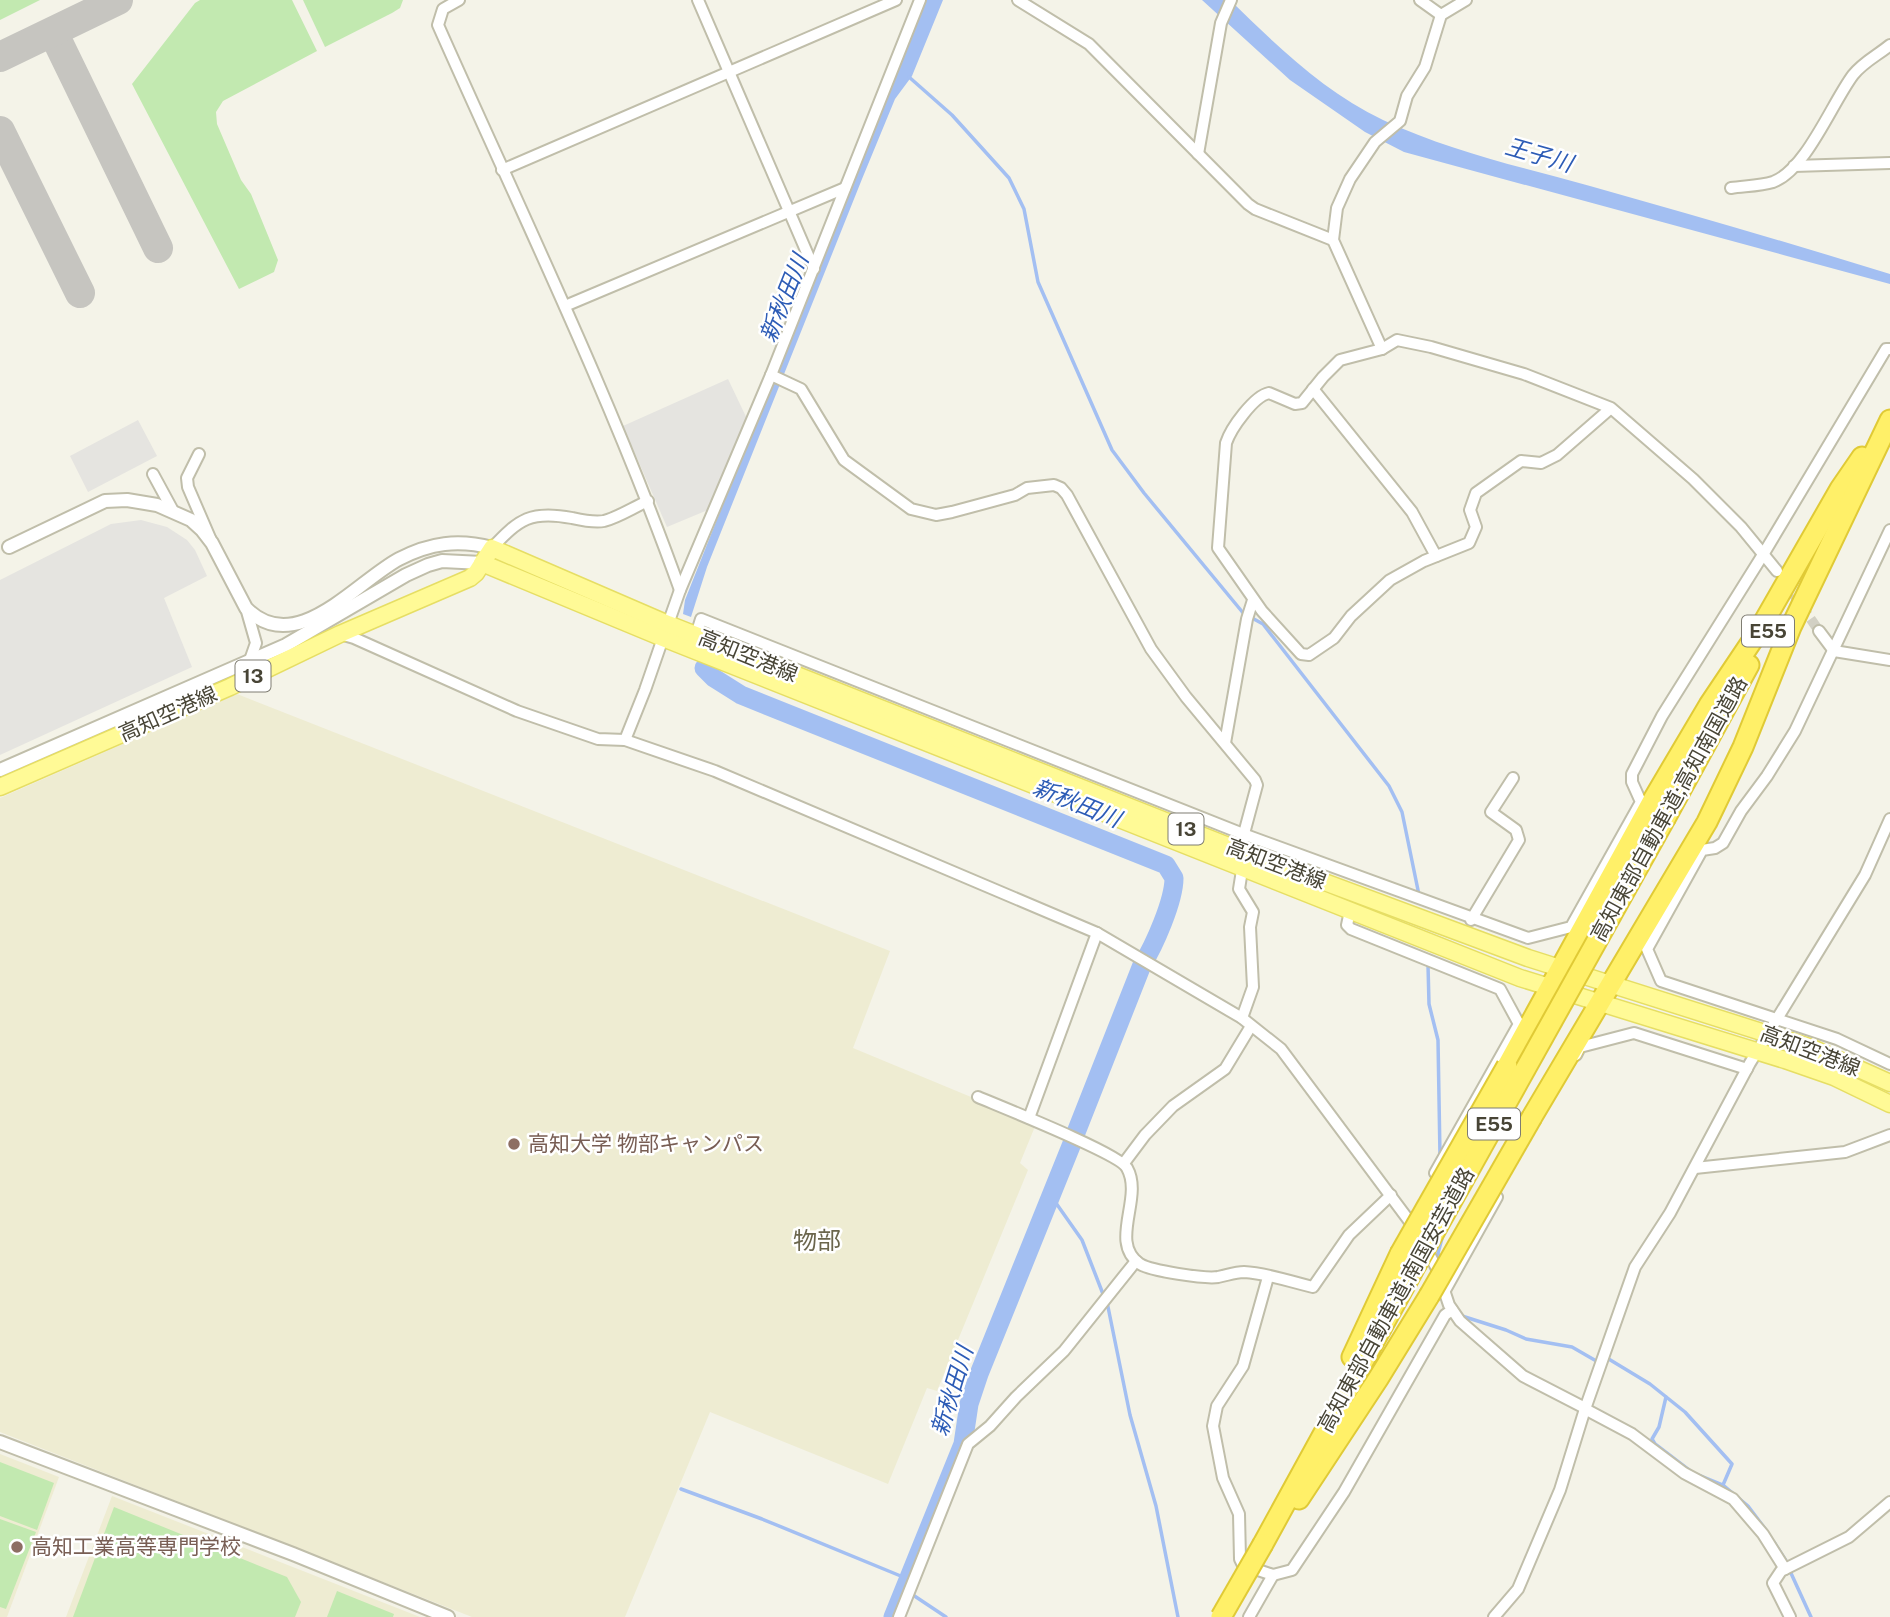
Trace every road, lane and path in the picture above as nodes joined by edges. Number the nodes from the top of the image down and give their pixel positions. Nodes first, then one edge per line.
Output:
1 (460, 0) edge
2 (698, 0) edge
3 (896, 0) edge
4 (919, 0) edge
5 (1018, 0) edge
6 (1231, 0) edge
7 (1420, 0) edge
8 (1466, 0) edge
9 (1441, 15) junction
10 (1890, 45) edge
11 (728, 72) junction
12 (1198, 154) junction
13 (1890, 163) edge
14 (1794, 166) junction
15 (502, 170) junction
16 (845, 188) junction
17 (1731, 188) dead end
18 (789, 210) junction
19 (1333, 240) junction
20 (814, 269) junction
21 (565, 306) junction
22 (1382, 349) junction
23 (1890, 349) edge
24 (772, 375) junction
25 (1313, 389) junction
26 (1611, 408) junction
27 (1890, 415) edge
28 (1890, 420) edge
29 (1871, 444) junction
30 (199, 454) dead end
31 (153, 474) dead end
32 (648, 500) junction
33 (172, 509) junction
34 (1890, 530) edge
35 (212, 543) junction
36 (9, 547) dead end
37 (492, 548) junction
38 (1764, 553) junction
39 (1436, 556) junction
40 (482, 563) junction
41 (1777, 571) tunnel mouth
42 (680, 590) junction
43 (1253, 600) junction
44 (246, 608) junction
45 (665, 631) junction
46 (1819, 631) tunnel mouth
47 (340, 634) junction
48 (696, 635) junction
49 (1834, 651) junction
50 (1890, 660) edge
51 (249, 663) junction
52 (625, 740) junction
53 (1225, 743) junction
54 (0, 770) edge
55 (1513, 778) dead end
56 (0, 787) edge
57 (1890, 819) edge
58 (1243, 834) junction
59 (1241, 851) junction
60 (1243, 868) junction
61 (1350, 911) junction
62 (1471, 920) junction
63 (1097, 933) junction
64 (1560, 968) junction
65 (1611, 983) junction
66 (1572, 984) joint
67 (1549, 989) junction
68 (1599, 1004) junction
69 (1777, 1017) junction
70 (1246, 1022) junction
71 (1767, 1034) junction
72 (1756, 1052) junction
73 (1890, 1064) edge
74 (1747, 1069) junction
75 (1890, 1083) edge
76 (978, 1097) dead end
77 (1890, 1104) edge
78 (1029, 1118) junction
79 (1890, 1135) edge
80 (1124, 1163) junction
81 (1695, 1168) junction
82 (1391, 1195) junction
83 (1409, 1219) junction
84 (1408, 1259) junction
85 (1136, 1261) junction
86 (1268, 1277) junction
87 (1437, 1294) junction
88 (1452, 1310) junction
89 (1585, 1409) junction
90 (0, 1443) edge
91 (1890, 1503) edge
92 (1263, 1544) junction
93 (1785, 1569) junction
94 (1273, 1575) junction
95 (448, 1617) edge
96 (899, 1617) edge
97 (1221, 1617) edge
98 (1249, 1617) edge
99 (1494, 1617) edge
100 (1790, 1617) edge

1 - 15 street
2 - 11 street
3 - 11 street
4 - 16 street
5 - 12 street
6 - 12 street
7 - 9 street
8 - 9 street
9 - 19 street
10 - 14 street
11 - 15 street
11 - 18 street
12 - 19 street
13 - 14 street
14 - 17 street
15 - 21 street
16 - 18 street
16 - 20 street
18 - 20 street
18 - 21 street
19 - 22 street
20 - 24 street
21 - 32 street
22 - 25 street
22 - 26 street
23 - 38 street
24 - 42 street
24 - 53 street
25 - 39 street
25 - 43 street
26 - 38 street
26 - 39 street
27 - 29 highway, 高知東部自動車道;高知南国道路 / E55
28 - 65 highway
29 - 64 highway
29 - 66 highway, 高知東部自動車道;高知南国道路 / E55, bridge
30 - 35 street
31 - 33 street
32 - 37 street
32 - 42 street
33 - 35 street
33 - 36 street
34 - 49 street
35 - 44 street
37 - 40 main road, 高知空港線 / 13
37 - 44 street
37 - 45 main road, 高知空港線 / 13
38 - 41 street
38 - 62 street
39 - 43 street
40 - 45 main road, 高知空港線 / 13
40 - 47 main road, 高知空港線 / 13
40 - 51 street
42 - 45 street
43 - 53 street
44 - 51 street
45 - 48 main road, 高知空港線 / 13
45 - 52 street
45 - 60 main road, 高知空港線 / 13
46 - 49 street
47 - 52 street
47 - 56 main road, 高知空港線 / 13
48 - 58 street
48 - 59 main road, 高知空港線 / 13
49 - 50 street
49 - 69 street
51 - 54 street
52 - 63 street
53 - 58 street
55 - 62 street
57 - 69 street
58 - 59 street
58 - 62 street
59 - 60 street
59 - 64 main road, 高知空港線 / 13
60 - 61 main road, 高知空港線 / 13
60 - 70 street
61 - 67 main road, 高知空港線 / 13
61 - 83 street
63 - 70 street
63 - 78 street
64 - 65 main road, 高知空港線 / 13
64 - 67 highway
65 - 68 highway
65 - 71 main road, 高知空港線 / 13
66 - 84 highway, 高知東部自動車道;南国安芸道路 / E55, bridge
67 - 68 main road, 高知空港線 / 13
67 - 84 highway, bridge
68 - 72 main road, 高知空港線 / 13
68 - 87 highway, bridge
69 - 71 street
69 - 73 street
70 - 80 street
70 - 82 street
71 - 72 street
71 - 75 main road, 高知空港線 / 13
72 - 74 street
72 - 77 main road, 高知空港線 / 13
74 - 81 street
74 - 87 street
76 - 78 street
78 - 80 street
79 - 81 street
80 - 85 street
81 - 89 street
82 - 83 street
82 - 86 street
83 - 87 street
84 - 92 highway, 高知東部自動車道;南国安芸道路
85 - 86 street
85 - 96 street
86 - 94 street
87 - 88 street
87 - 92 highway
88 - 89 street
88 - 94 street
89 - 93 street
89 - 99 street
90 - 95 street
91 - 93 street
92 - 97 highway, 高知東部自動車道;南国安芸道路, bridge
93 - 100 street
94 - 98 street

